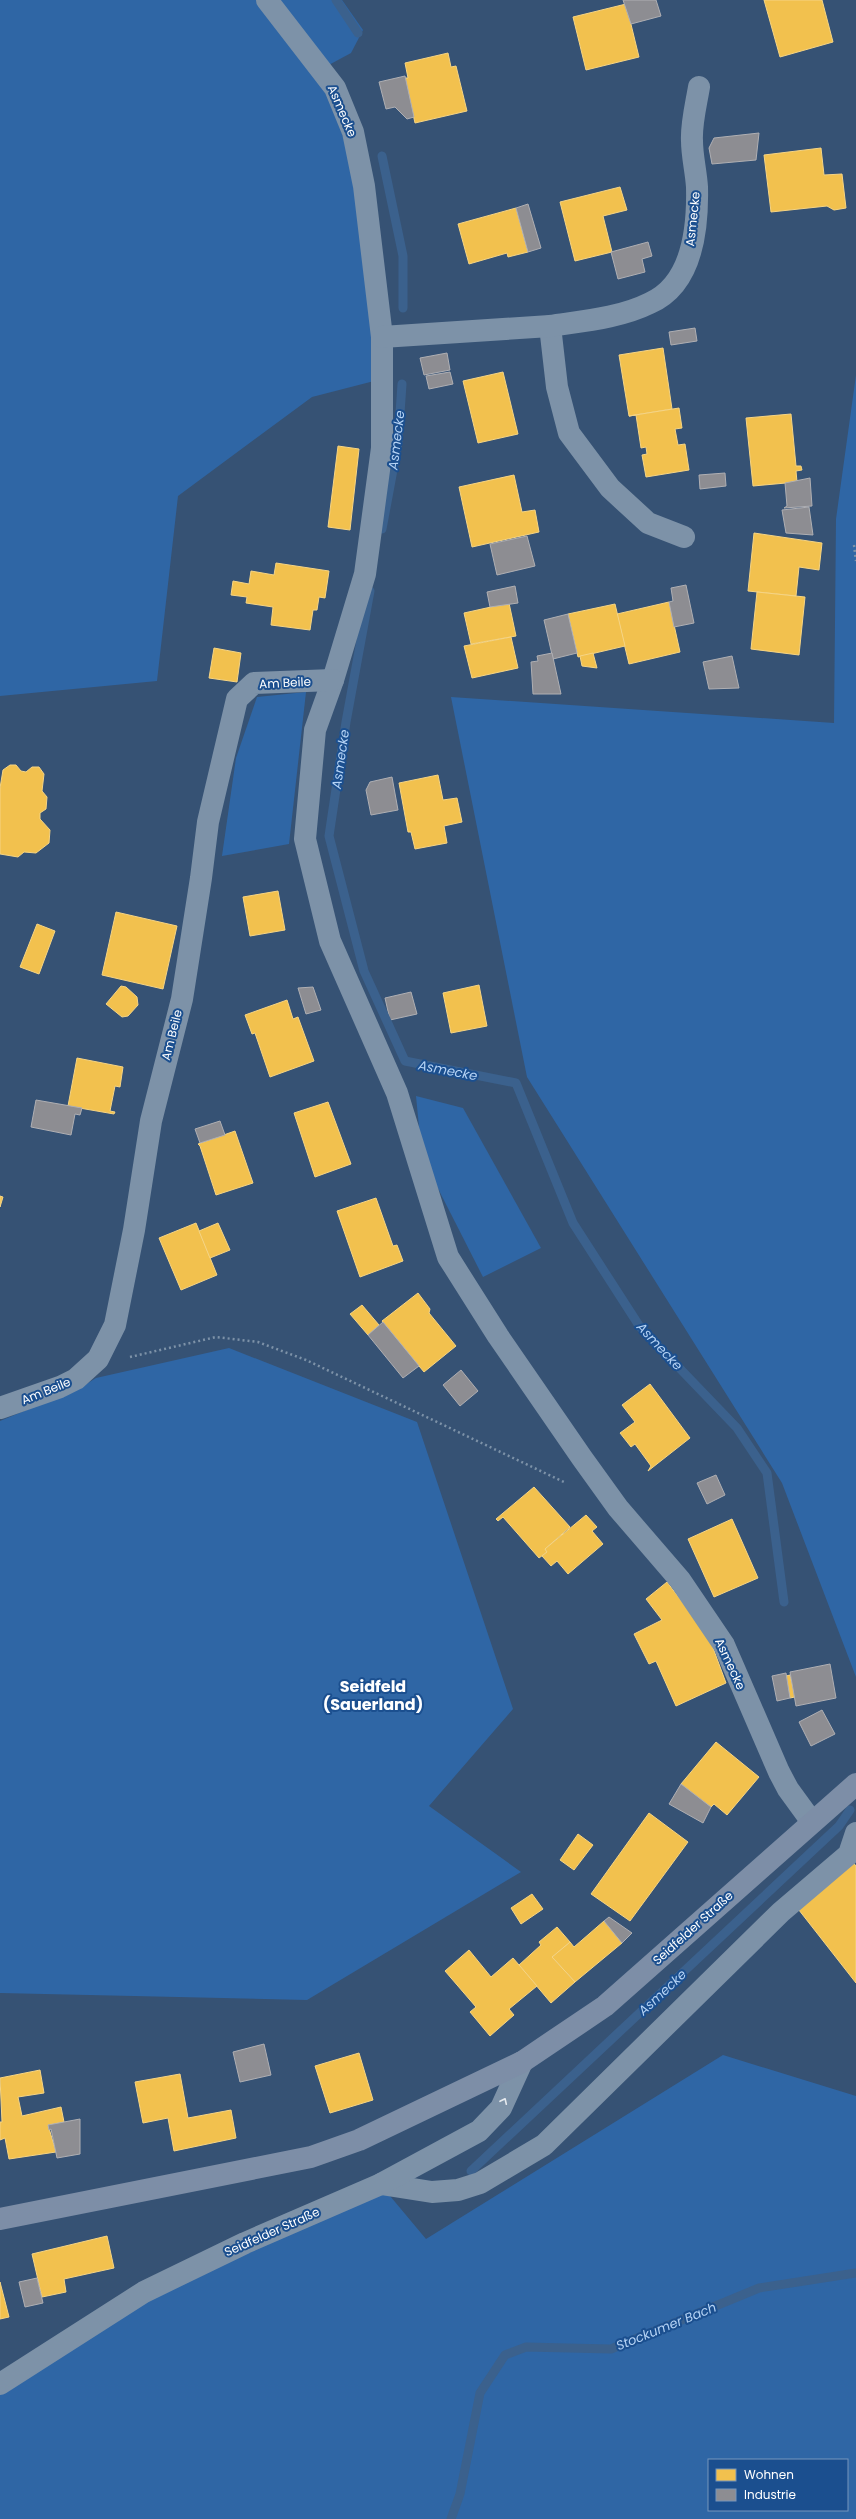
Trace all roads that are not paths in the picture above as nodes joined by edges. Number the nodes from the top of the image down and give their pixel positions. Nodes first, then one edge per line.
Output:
1 (267, 0) edge
2 (699, 87) dead end
3 (550, 326) junction
4 (382, 337) junction
5 (684, 537) dead end
6 (333, 680) junction
7 (0, 1408) edge
8 (856, 1784) edge
9 (812, 1822) junction
10 (856, 1833) edge
11 (522, 2062) junction
12 (381, 2184) junction
13 (0, 2219) edge
14 (0, 2384) edge

1 - 4 street, Asmecke
2 - 3 street, Asmecke
3 - 4 street, Asmecke
3 - 5 street
4 - 6 street, Asmecke
6 - 7 street, Am Beile
6 - 9 street, Asmecke
8 - 9 main road, Seidfelder Straße
9 - 11 main road, Seidfelder Straße
10 - 12 street
12 -> 11 street, Seidfelder Straße
11 - 13 main road, Seidfelder Straße
12 - 14 street, Seidfelder Straße

